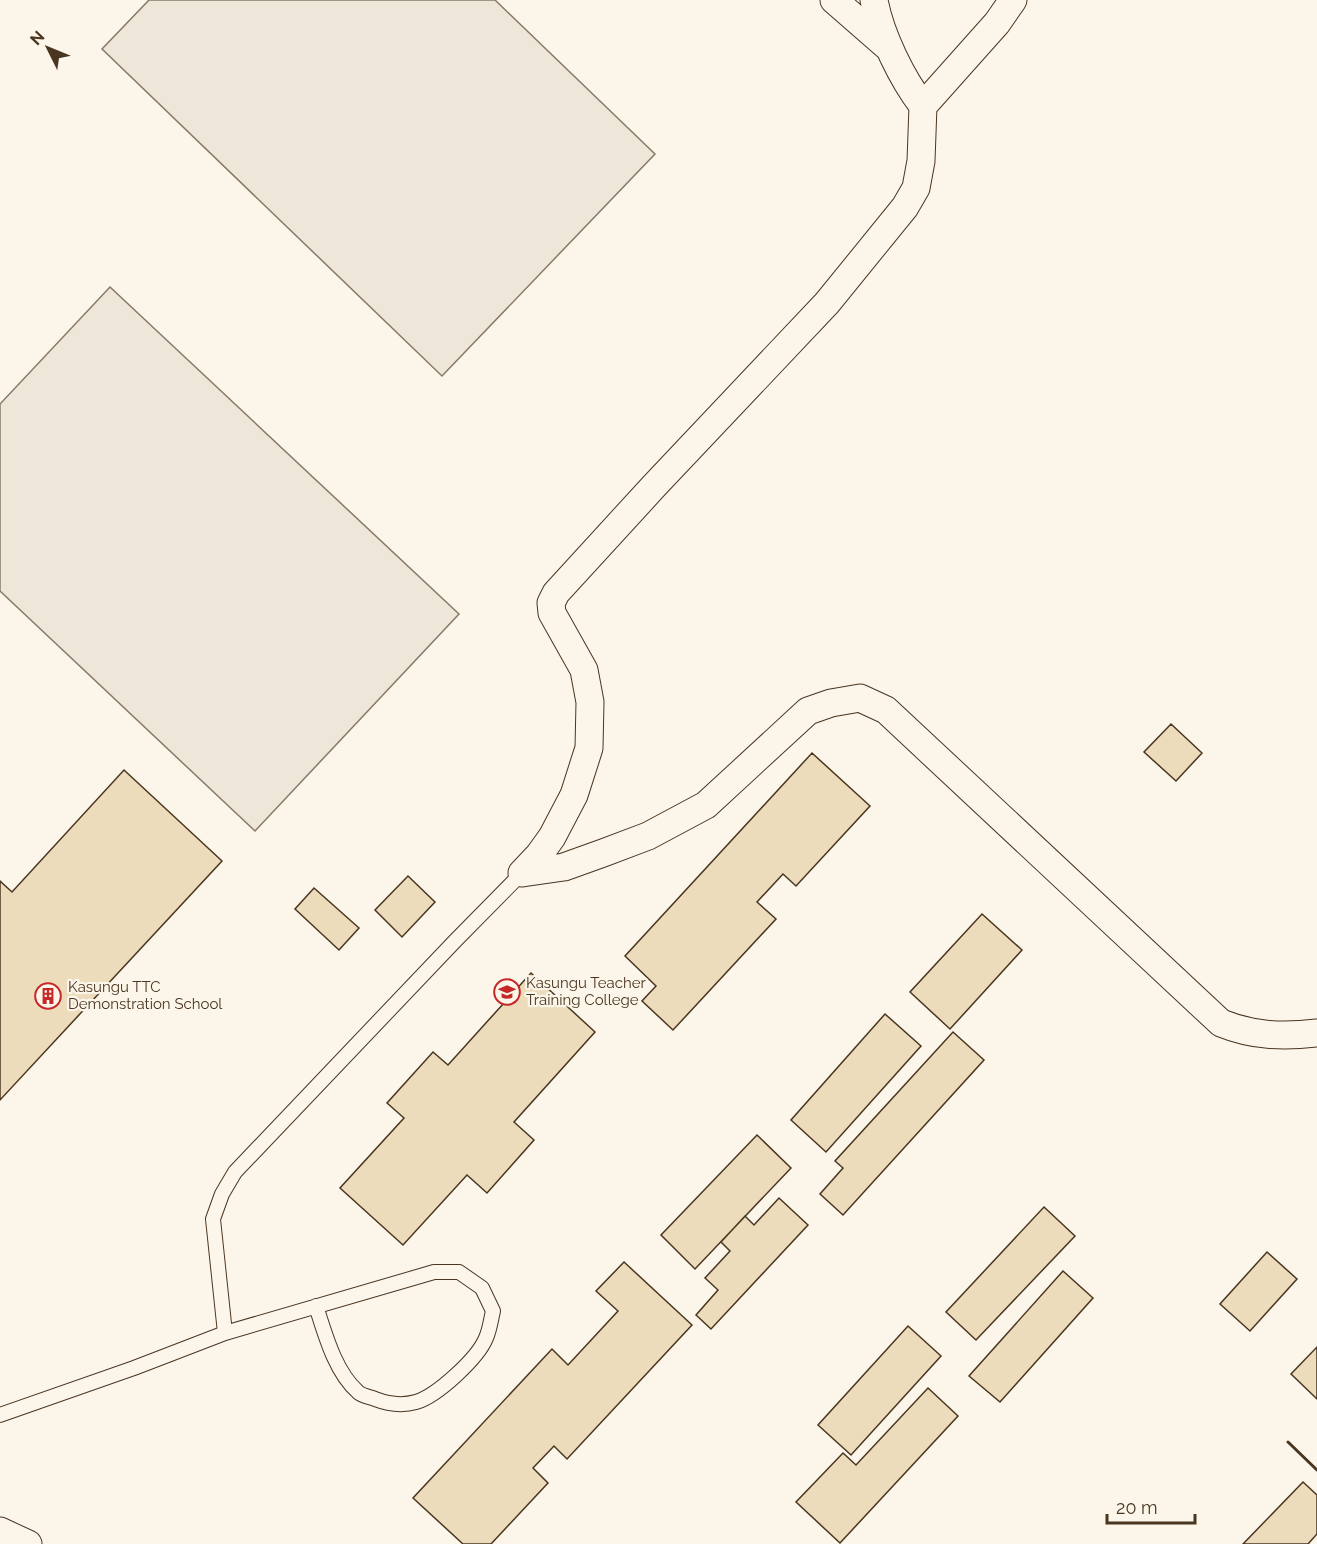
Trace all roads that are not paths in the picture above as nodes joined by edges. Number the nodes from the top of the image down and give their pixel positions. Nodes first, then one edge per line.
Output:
1 (834, 0) edge
2 (874, 0) edge
3 (1013, 0) edge
4 (890, 49) junction
5 (923, 106) junction
6 (522, 873) junction
7 (1317, 1033) edge
8 (316, 1306) junction
9 (225, 1333) junction
10 (0, 1415) edge
11 (0, 1531) edge
12 (28, 1544) edge

1 - 4 street
2 - 4 street
3 - 5 street
4 - 5 street
5 - 6 street
6 - 7 street
6 - 9 lane
8 - 8 lane
8 - 9 lane
9 - 10 lane
11 - 12 street

